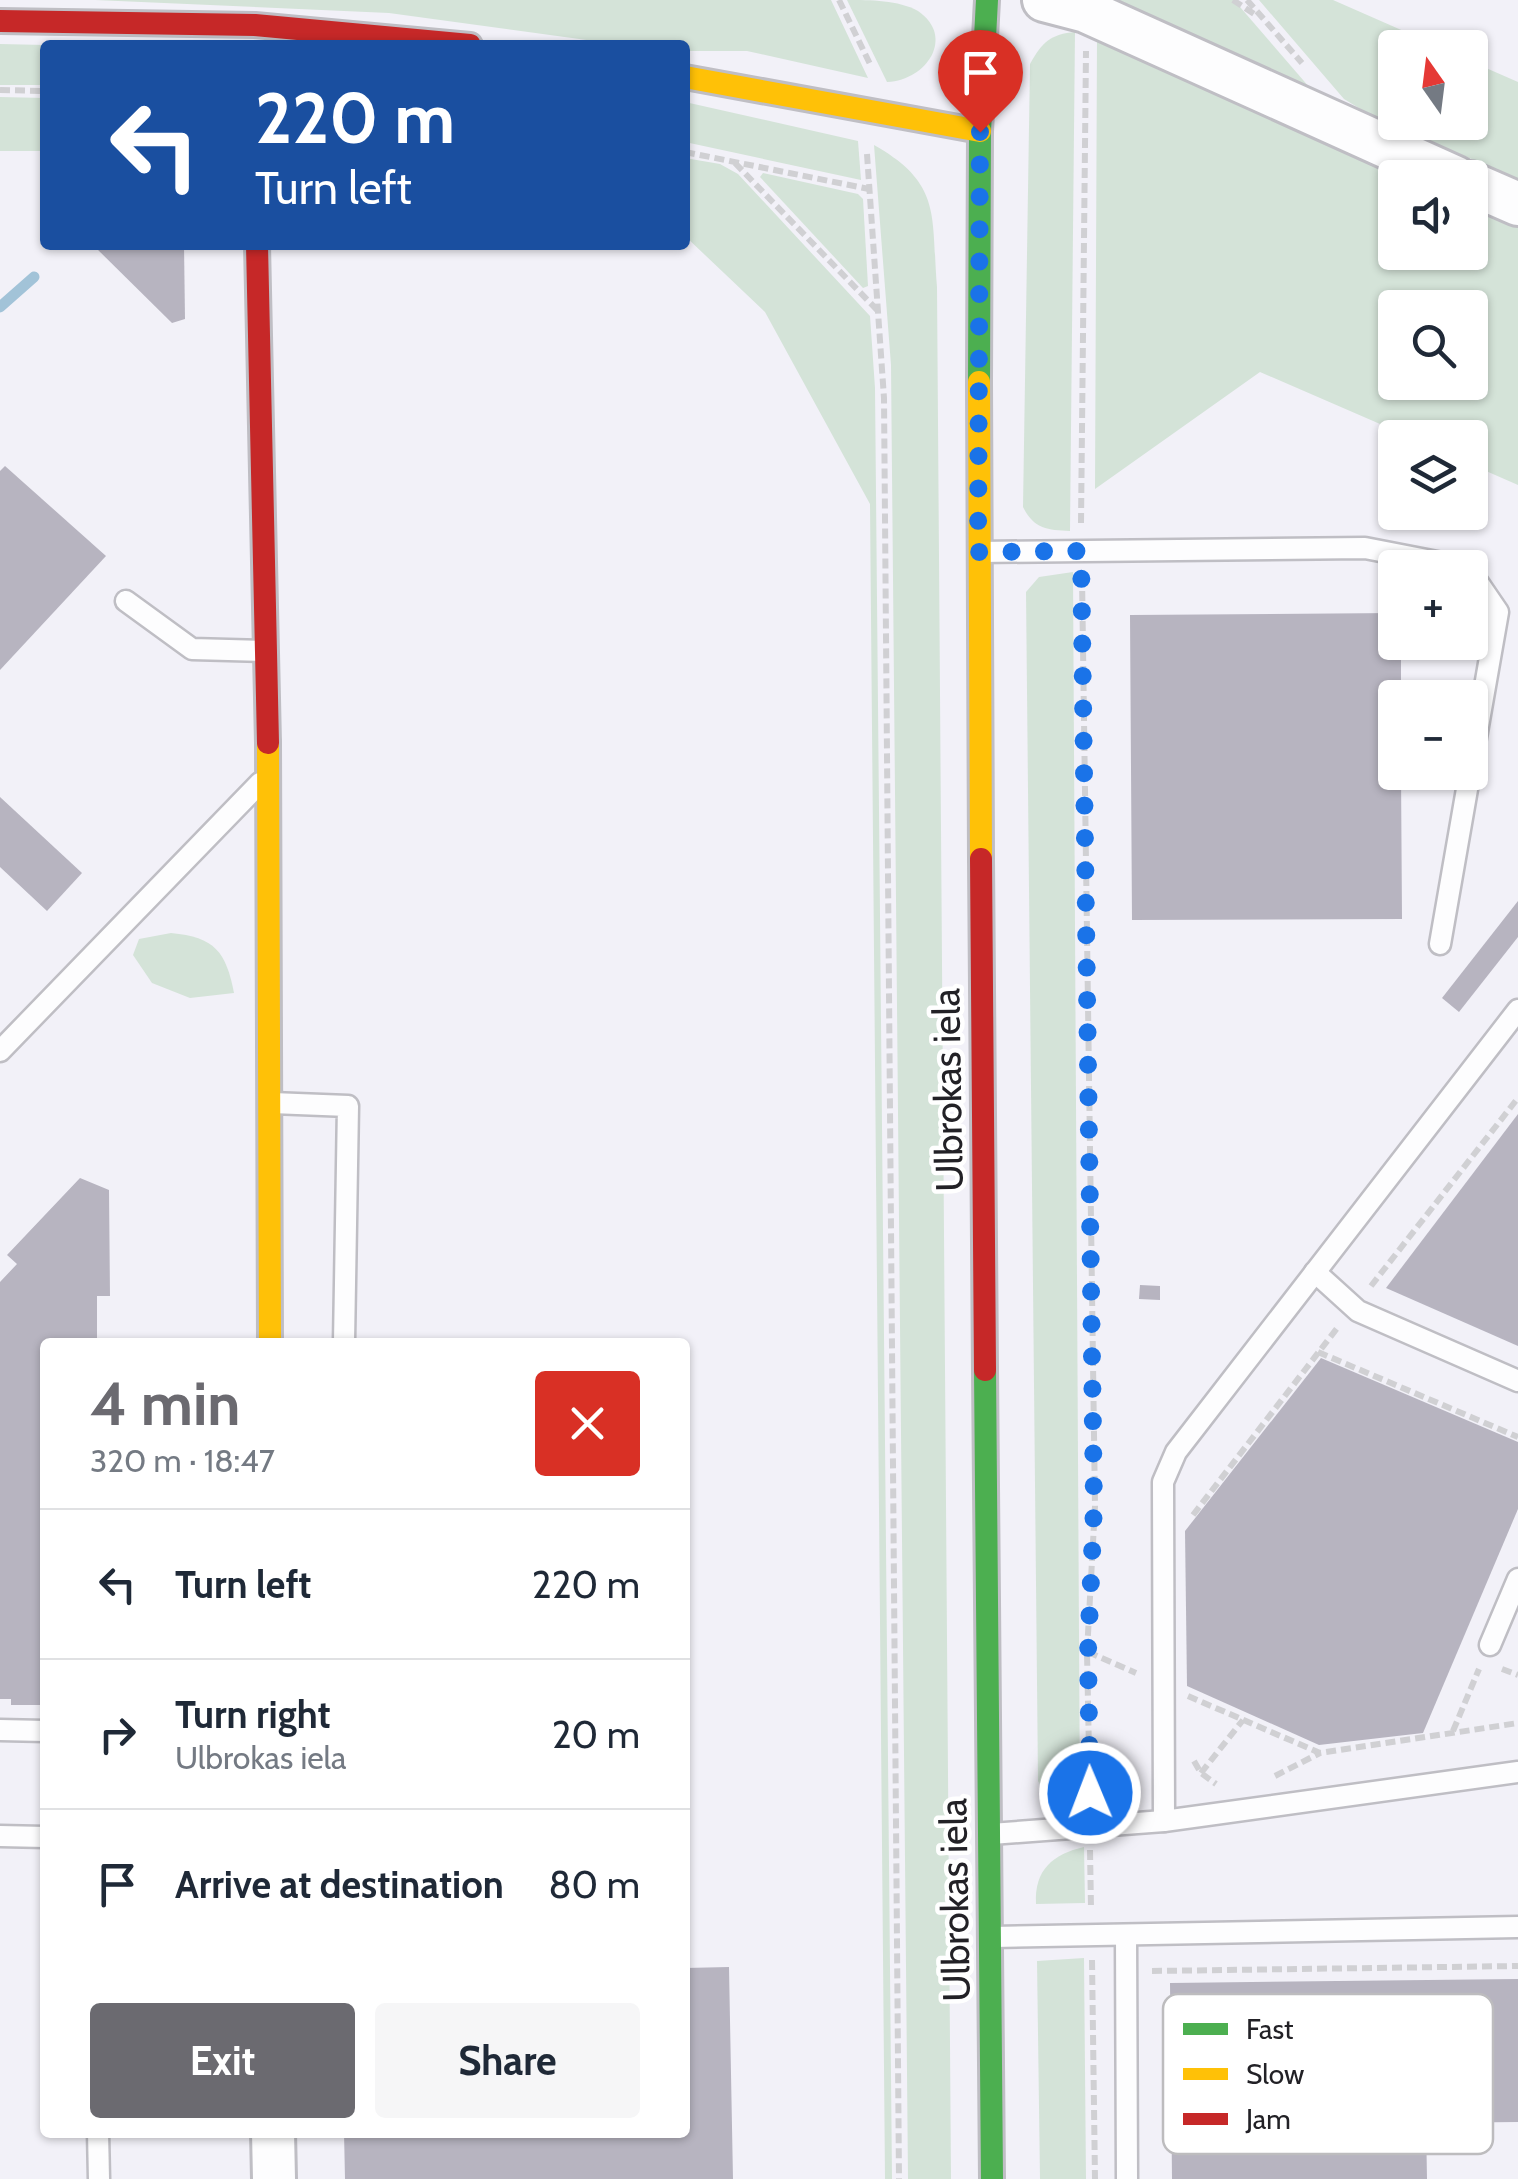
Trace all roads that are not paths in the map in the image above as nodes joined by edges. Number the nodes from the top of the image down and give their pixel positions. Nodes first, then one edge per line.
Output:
1 (986, 0) edge
2 (1044, 0) edge
3 (0, 21) edge
4 (255, 35) edge
5 (362, 40) edge
6 (690, 78) edge
7 (980, 132) junction
8 (1416, 160) edge
9 (1488, 192) edge
10 (1518, 204) edge
11 (257, 250) edge
12 (1378, 551) edge
13 (978, 552) junction
14 (1488, 597) edge
15 (126, 600) dead end
16 (266, 651) junction
17 (1486, 680) edge
18 (269, 775) junction
19 (1467, 790) edge
20 (1440, 944) dead end
21 (1518, 1010) edge
22 (0, 1052) edge
23 (270, 1104) junction
24 (1315, 1272) junction
25 (270, 1338) edge
26 (344, 1338) edge
27 (1518, 1381) edge
28 (1518, 1579) edge
29 (1490, 1646) road end
30 (0, 1730) edge
31 (40, 1730) edge
32 (1518, 1772) edge
33 (1164, 1821) junction
34 (989, 1834) junction
35 (0, 1836) edge
36 (40, 1837) edge
37 (1518, 1927) edge
38 (1126, 1935) junction
39 (991, 1937) junction
40 (98, 2138) edge
41 (273, 2138) edge
42 (99, 2179) edge
43 (274, 2179) edge
44 (992, 2179) edge
45 (1127, 2179) edge

1 - 7 main road, Ulbrokas iela
2 - 8 street
3 - 4 main road
4 - 5 main road
6 - 7 main road
7 - 13 main road, Ulbrokas iela
9 - 10 street
11 - 16 main road
12 - 13 lane
13 - 34 main road, Ulbrokas iela
14 - 17 lane
15 - 16 lane
16 - 18 main road
18 - 22 lane
18 - 23 main road
19 - 20 lane
21 - 24 lane
23 - 25 main road
23 - 26 lane
24 - 27 lane
24 - 33 lane
28 - 29 lane
30 - 31 lane
32 - 33 lane
33 - 34 lane
34 - 39 main road, Ulbrokas iela
35 - 36 lane
37 - 38 lane
38 - 39 lane
38 - 45 lane
39 - 44 main road, Ulbrokas iela
40 - 42 lane
41 - 43 street

